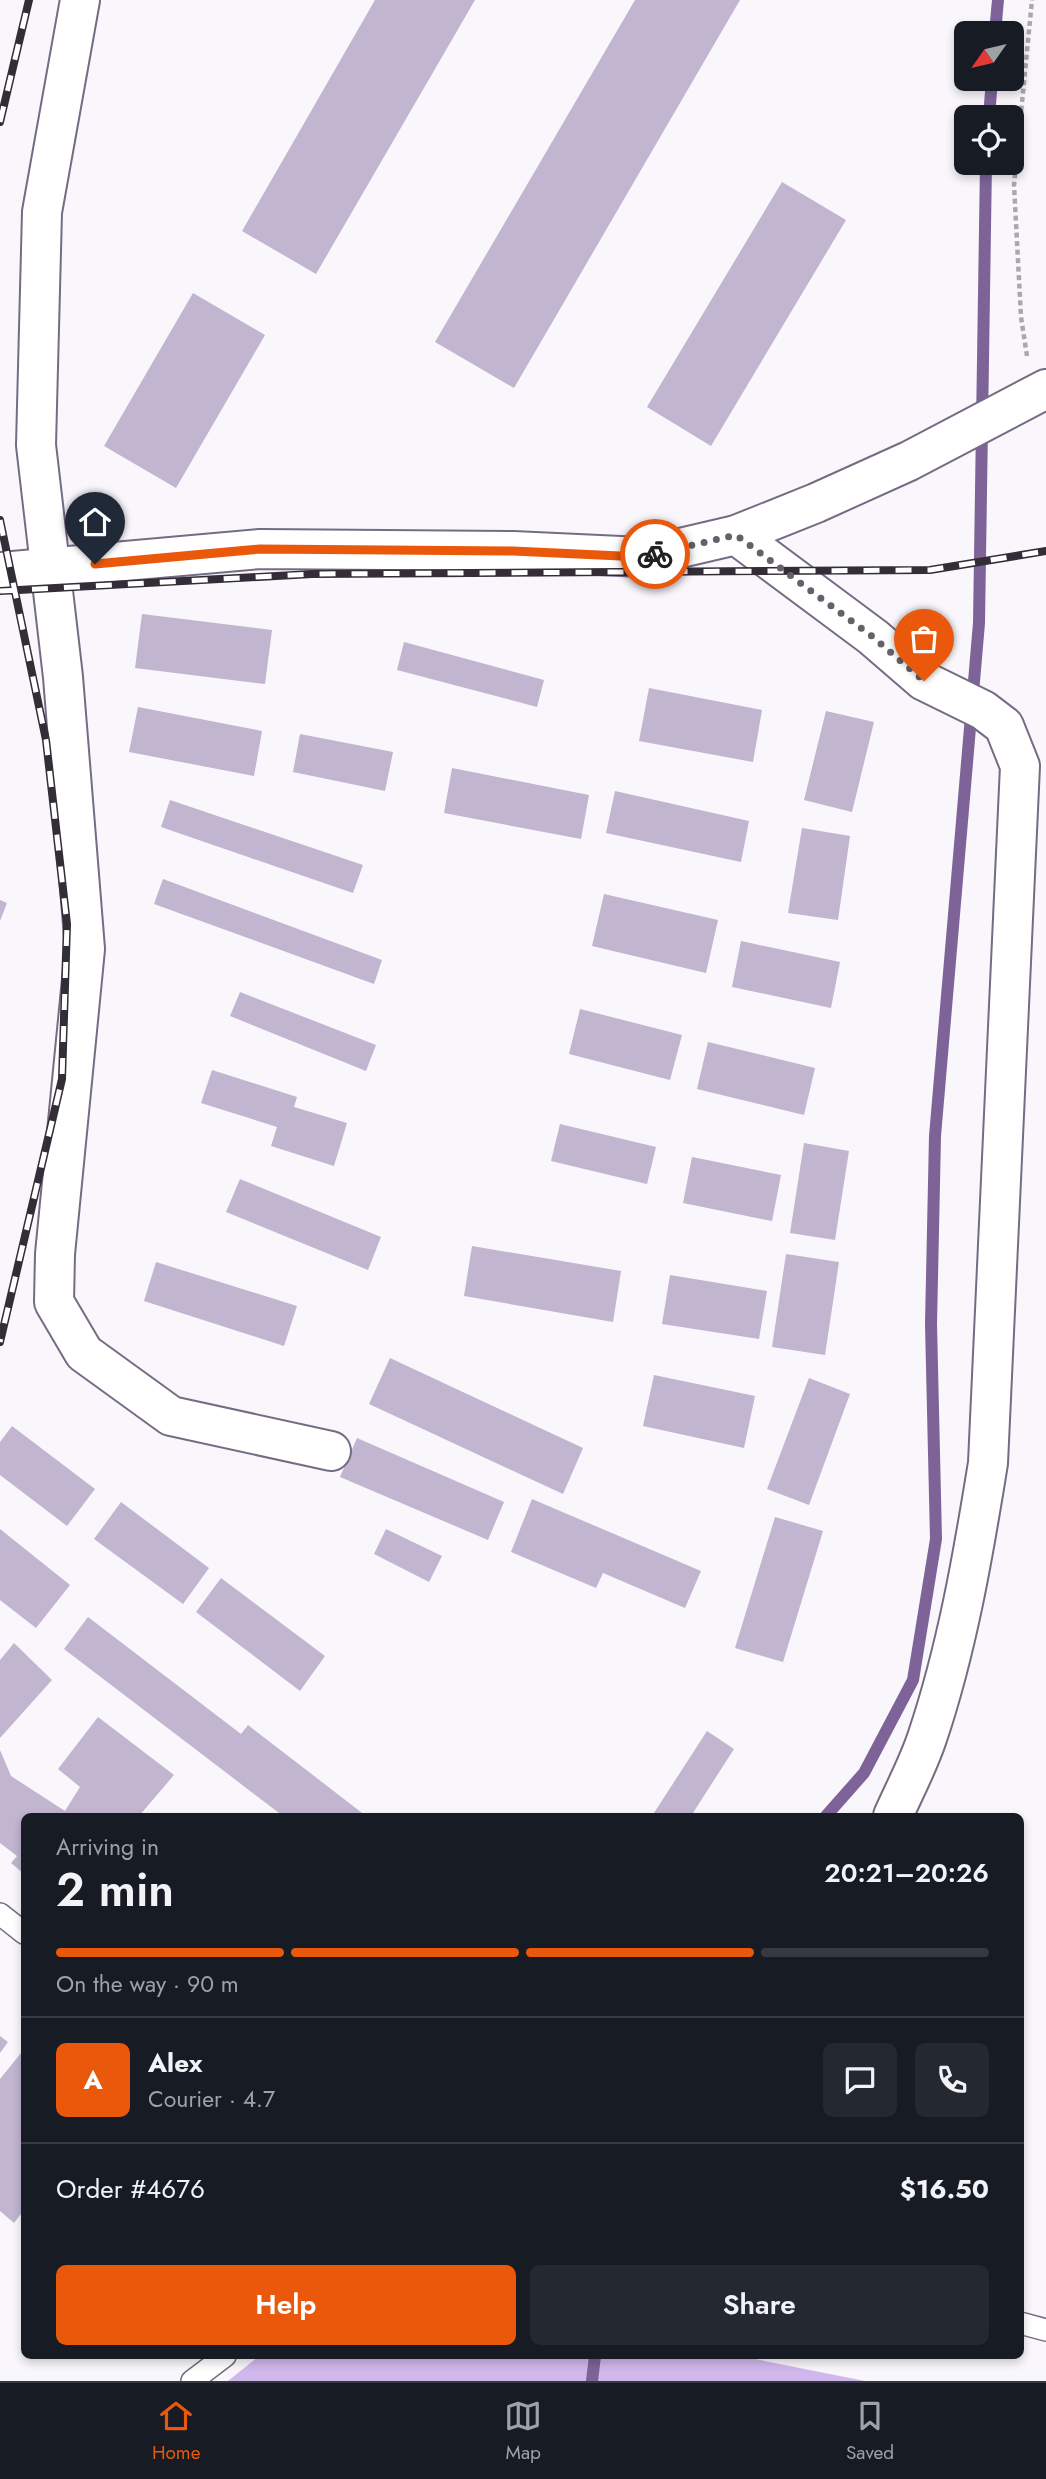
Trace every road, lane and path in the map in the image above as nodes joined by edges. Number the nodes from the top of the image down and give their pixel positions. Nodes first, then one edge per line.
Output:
1 (80, 0) edge
2 (1032, 0) edge
3 (1029, 397) edge
4 (736, 535) junction
5 (0, 572) edge
6 (331, 1451) dead end
7 (893, 1813) edge
8 (0, 1914) edge
9 (21, 1931) edge
10 (1024, 2324) edge
11 (1046, 2330) edge
12 (221, 2359) edge
13 (192, 2381) edge

1 - 6 street
2 - 3 path
3 - 4 street
4 - 5 street
4 - 7 street
8 - 9 lane
10 - 11 lane
12 - 13 lane

